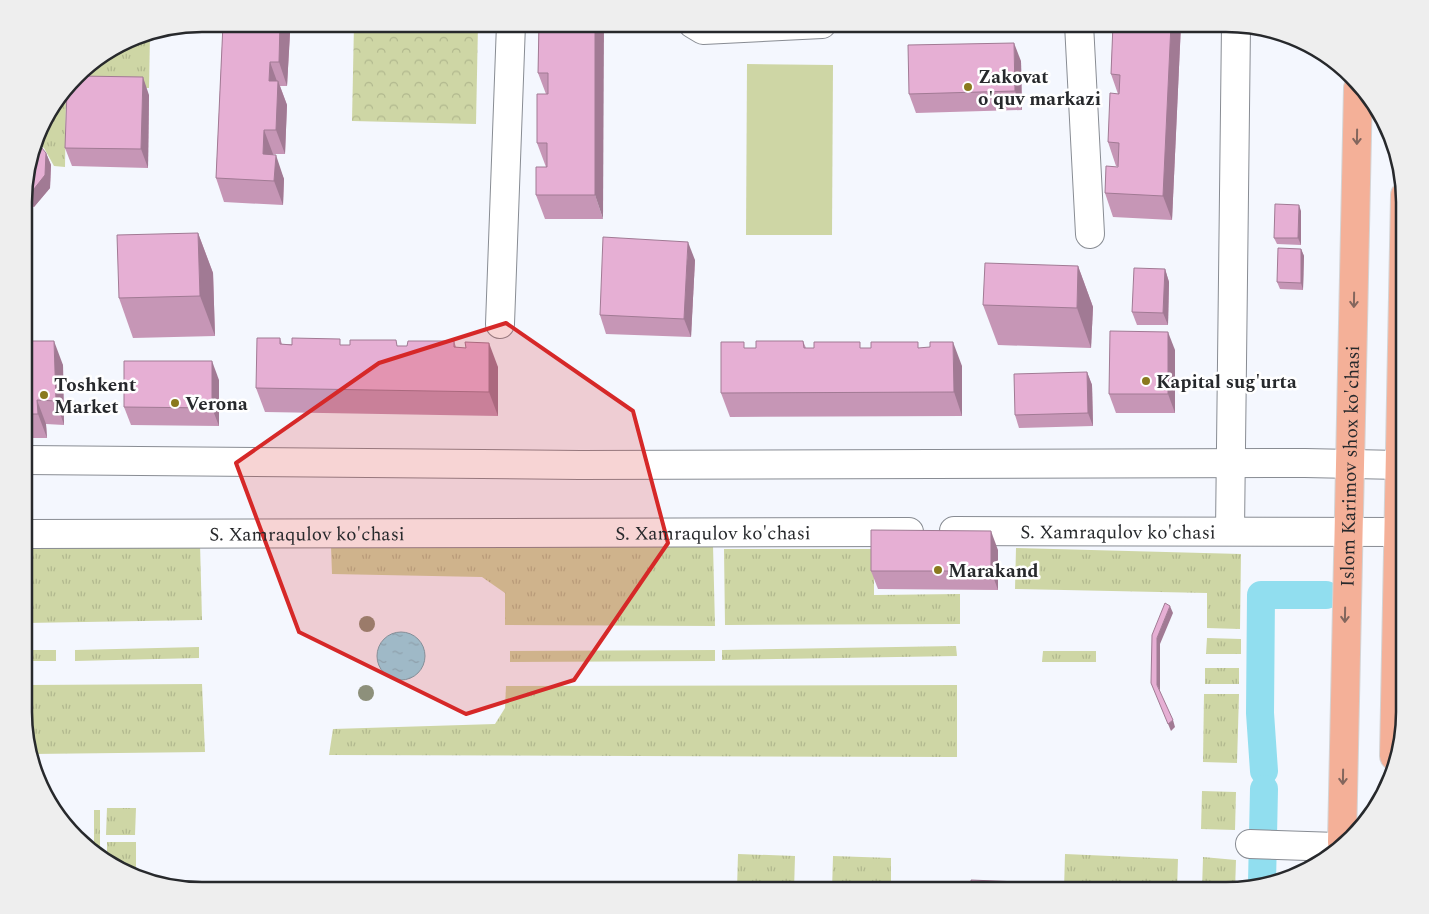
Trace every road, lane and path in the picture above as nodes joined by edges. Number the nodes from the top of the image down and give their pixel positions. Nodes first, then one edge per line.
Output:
1 (511, 32) edge
2 (1079, 32) edge
3 (1236, 33) edge
4 (1358, 95) edge
5 (1090, 234) dead end
6 (500, 324) dead end
7 (32, 460) edge
8 (1350, 463) junction
9 (1231, 464) junction
10 (1396, 465) edge
11 (1230, 531) junction
12 (1347, 531) junction
13 (1396, 532) edge
14 (32, 534) edge
15 (1396, 700) edge
16 (1395, 731) edge
17 (1342, 836) edge
18 (1259, 844) dead end
19 (1329, 847) edge

1 - 6 street
2 - 5 street
3 - 9 street
4 -> 8 main road, Islom Karimov shox ko'chasi
7 - 9 street
8 - 9 street
8 - 10 street
8 - 12 main road, Islom Karimov shox ko'chasi
9 - 11 street
11 - 12 street, S. Xamraqulov ko'chasi
11 - 14 street, S. Xamraqulov ko'chasi
12 - 13 street, S. Xamraqulov ko'chasi
12 -> 17 main road, Islom Karimov shox ko'chasi
15 - 16 main road
18 - 19 street

